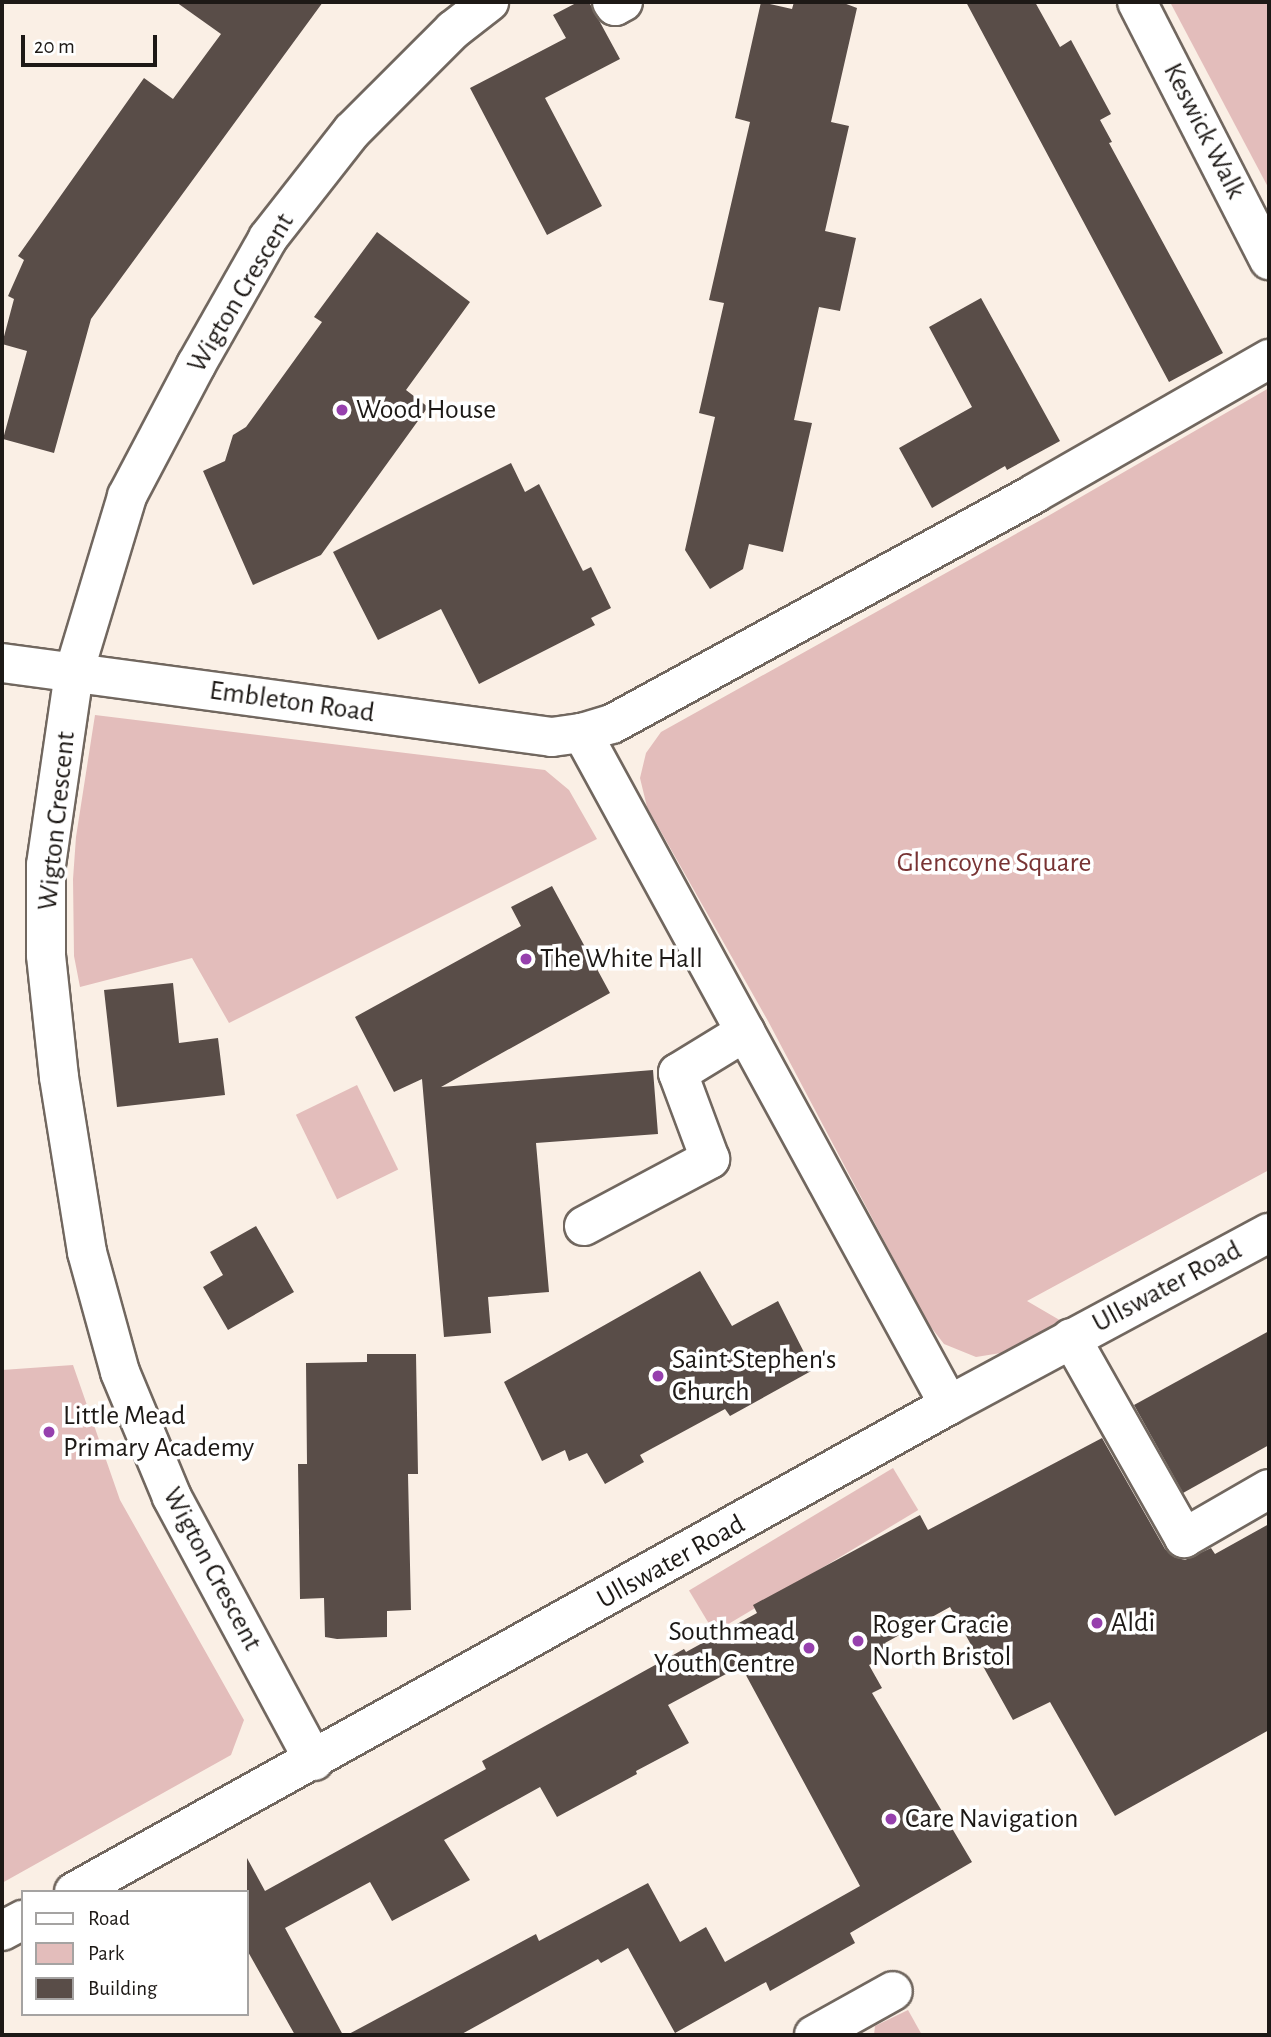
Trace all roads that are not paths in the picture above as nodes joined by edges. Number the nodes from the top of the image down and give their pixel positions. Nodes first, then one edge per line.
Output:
1 (489, 2) edge
2 (612, 2) edge
3 (623, 2) edge
4 (1137, 2) edge
5 (1269, 260) edge
6 (1269, 359) edge
7 (2, 663) edge
8 (74, 672) junction
9 (582, 733) junction
10 (745, 1032) junction
11 (584, 1226) dead end
12 (1269, 1233) edge
13 (1071, 1338) junction
14 (949, 1405) junction
15 (1269, 1489) edge
16 (314, 1761) junction
17 (78, 1890) edge
18 (21, 1921) edge
19 (2, 1931) edge
20 (893, 1992) dead end
21 (823, 2033) edge

1 - 8 street, Wigton Crescent
2 - 3 street
4 - 5 street, Keswick Walk
6 - 9 street
7 - 8 street, Embleton Road
8 - 9 street, Embleton Road
8 - 16 street, Wigton Crescent
9 - 10 street
10 - 11 street
10 - 14 street
12 - 13 street, Ullswater Road
13 - 14 street, Ullswater Road
13 - 15 street
14 - 16 street, Ullswater Road
16 - 17 street, Ullswater Road
18 - 19 street
20 - 21 street

